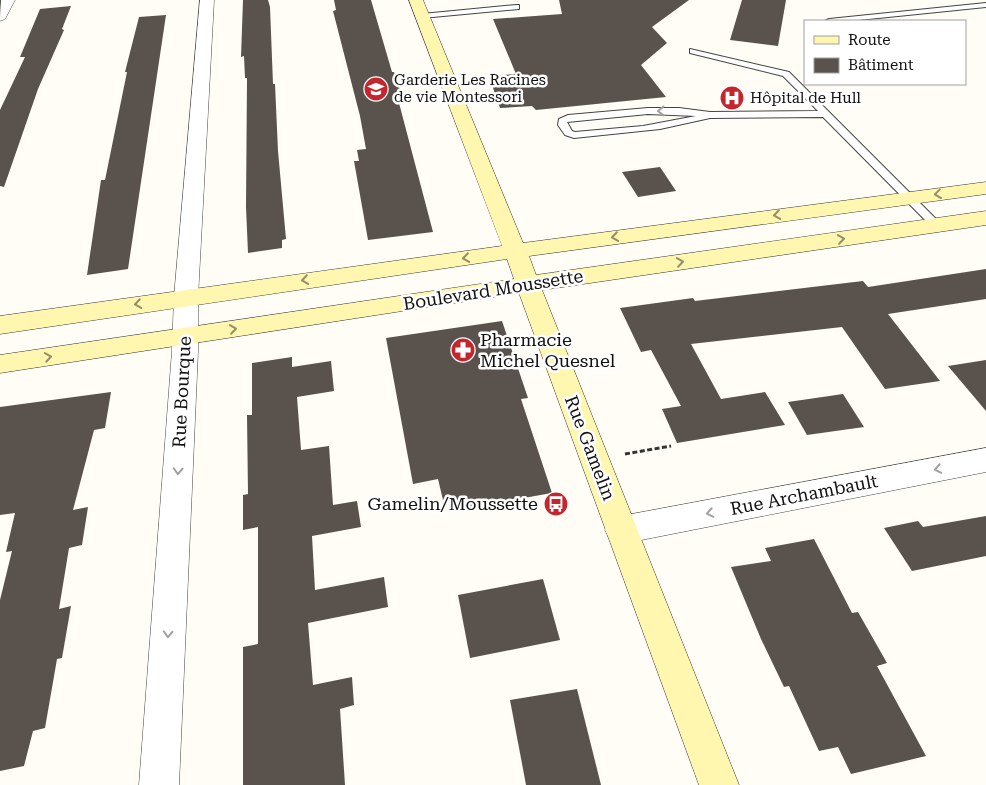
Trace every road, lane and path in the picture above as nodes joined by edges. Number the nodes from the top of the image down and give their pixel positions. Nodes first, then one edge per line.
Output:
1 (8, 0) edge
2 (207, 0) edge
3 (986, 5) edge
4 (516, 7) dead end
5 (419, 8) edge
6 (0, 16) edge
7 (839, 20) edge
8 (693, 51) dead end
9 (826, 114) junction
10 (710, 115) junction
11 (986, 188) edge
12 (910, 198) junction
13 (986, 218) edge
14 (936, 225) junction
15 (514, 251) junction
16 (528, 284) junction
17 (186, 297) junction
18 (0, 325) edge
19 (185, 335) junction
20 (0, 364) edge
21 (671, 446) dead end
22 (618, 455) dead end
23 (986, 460) edge
24 (621, 530) junction
25 (159, 785) edge
26 (719, 785) edge

1 - 6 street
2 - 17 street, Rue Bourque
3 - 7 lane
4 - 5 lane
5 - 15 street, Rue Gamelin
8 - 9 lane
9 - 10 lane
9 - 12 lane
10 -> 10 lane
11 -> 12 street, Boulevard Moussette
12 - 14 lane
12 -> 15 street, Boulevard Moussette
13 - 14 street, Boulevard Moussette
16 -> 14 street, Boulevard Moussette
15 - 16 street, Rue Gamelin
15 -> 17 street, Boulevard Moussette
19 -> 16 street, Boulevard Moussette
16 - 24 street, Rue Gamelin
17 -> 18 street, Boulevard Moussette
17 - 19 street, Rue Bourque
20 -> 19 street, Boulevard Moussette
19 -> 25 street, Rue Bourque
21 - 22 path
23 -> 24 street, Rue Archambault
24 - 26 street, Rue Gamelin

